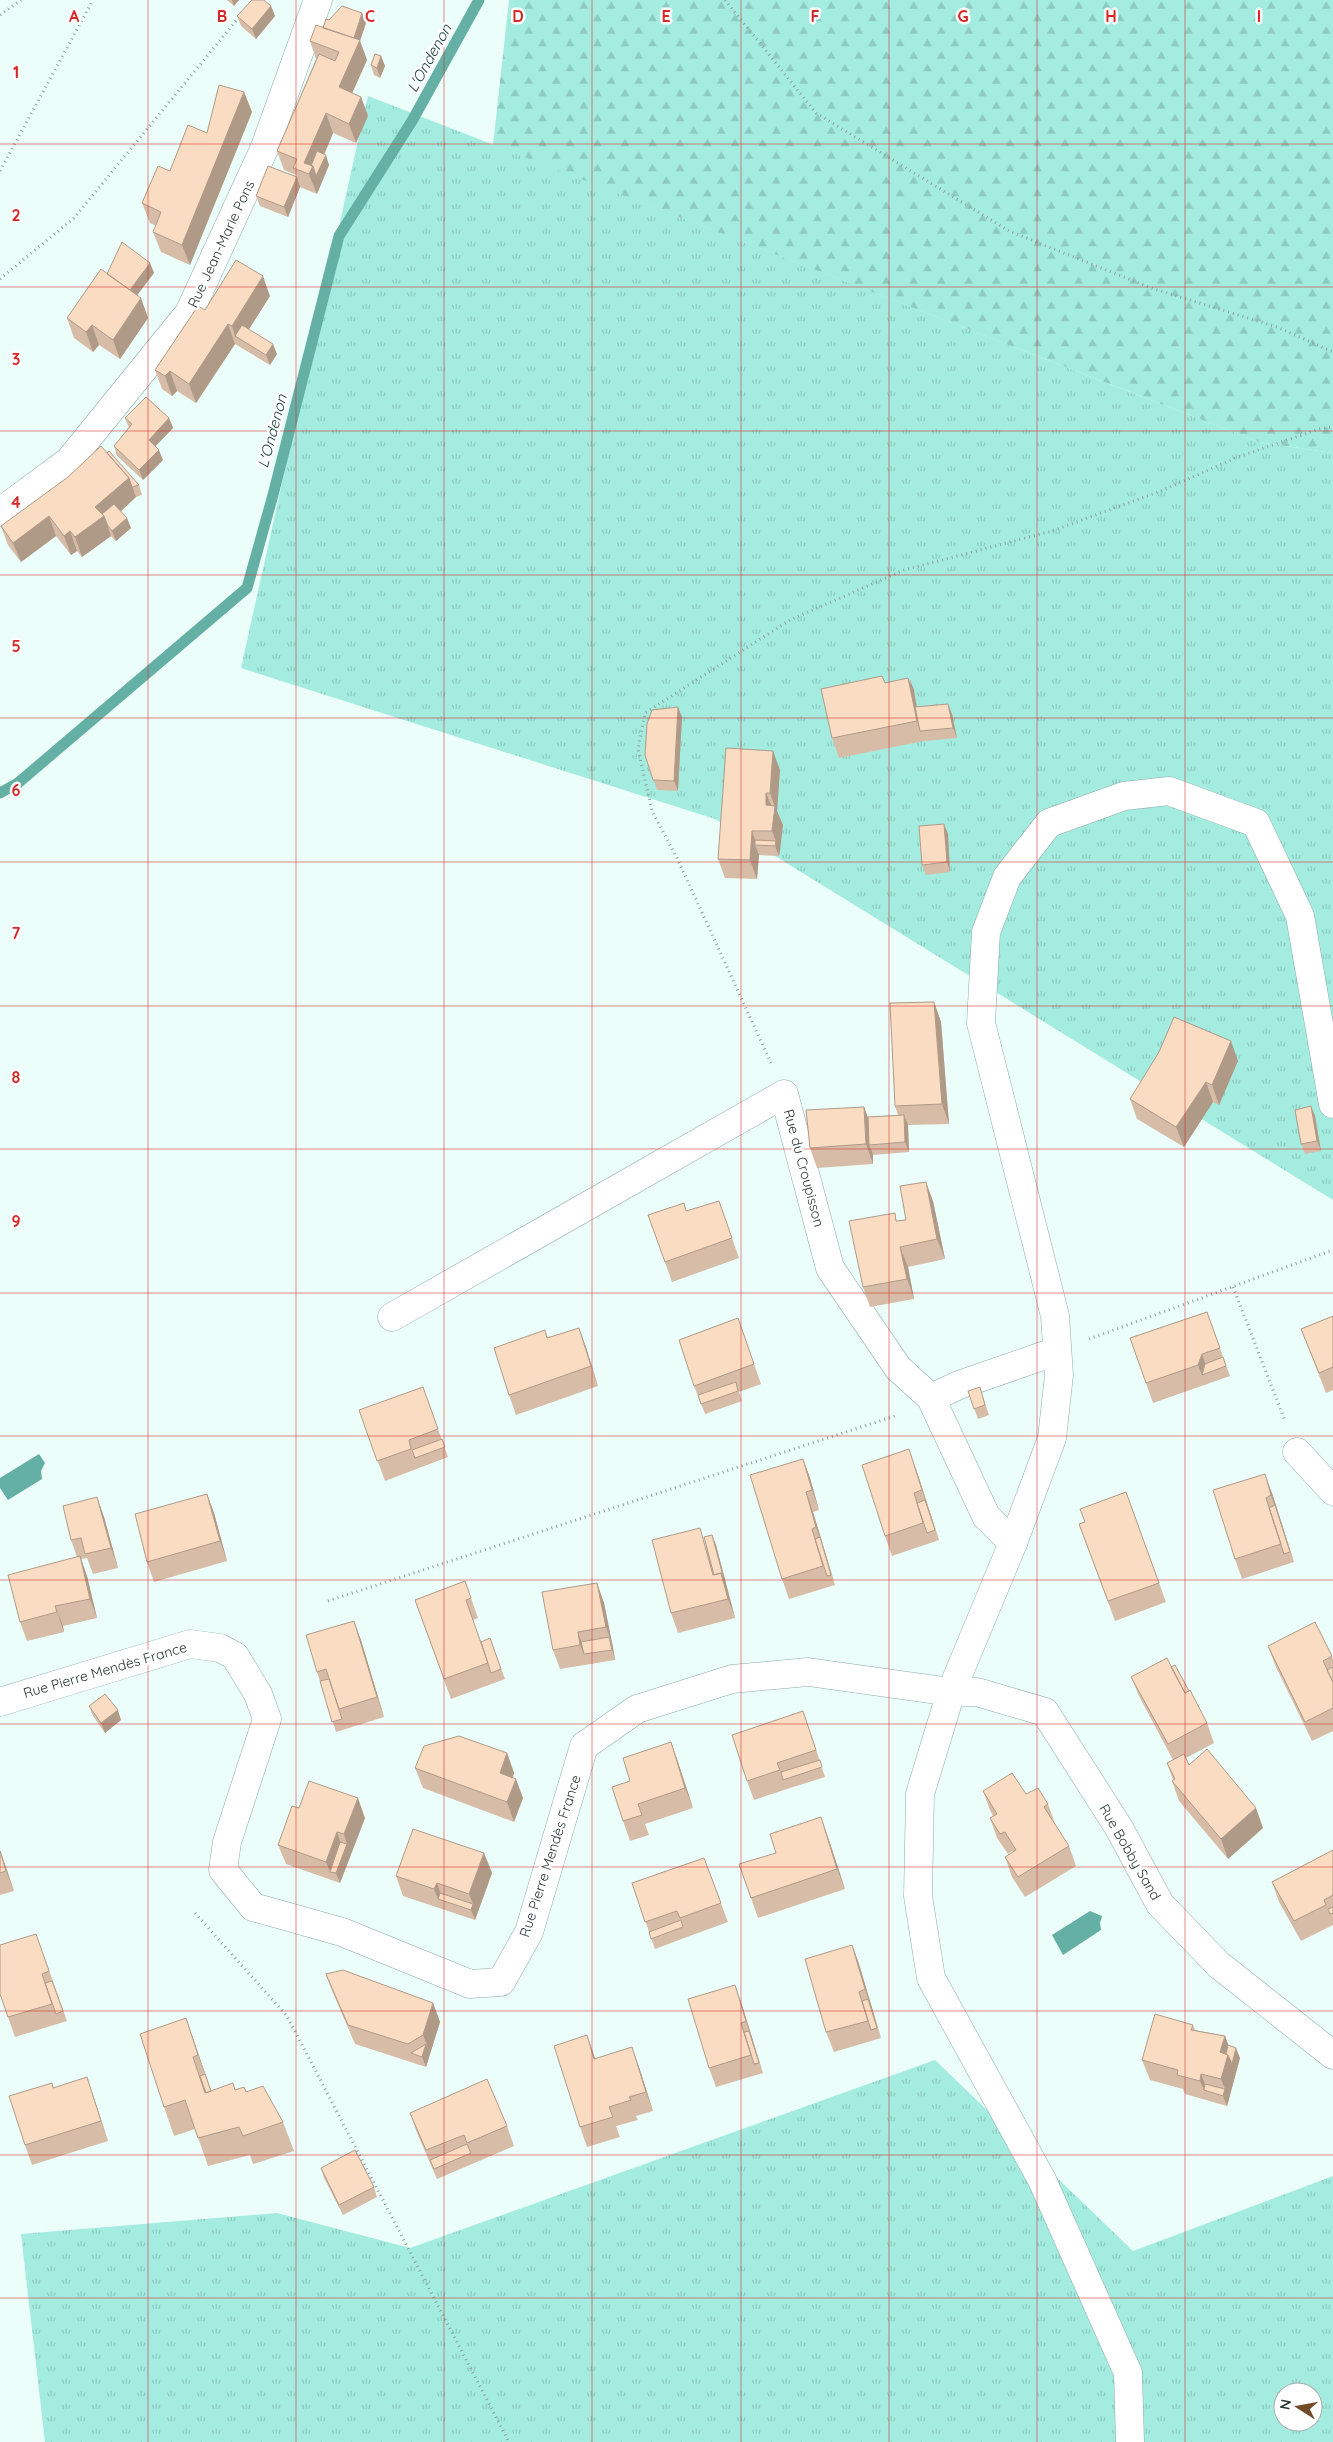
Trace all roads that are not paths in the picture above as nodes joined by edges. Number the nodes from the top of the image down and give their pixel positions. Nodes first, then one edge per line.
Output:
1 (318, 0) edge
2 (0, 512) edge
3 (1333, 1104) edge
4 (392, 1316) dead end
5 (1057, 1351) junction
6 (931, 1398) junction
7 (1297, 1452) road end
8 (1333, 1491) edge
9 (1013, 1543) junction
10 (951, 1692) junction
11 (0, 1702) edge
12 (1333, 2055) edge
13 (1130, 2442) edge

1 - 2 street, Rue Jean-Marie Pons
3 - 5 street
4 - 6 street, Rue du Croupisson
5 - 6 street
5 - 9 street
6 - 9 street, Rue du Croupisson
7 - 8 street
9 - 10 street
10 - 11 street, Rue Pierre Mendès France
10 - 12 street, Rue Bobby Sand
10 - 13 street

